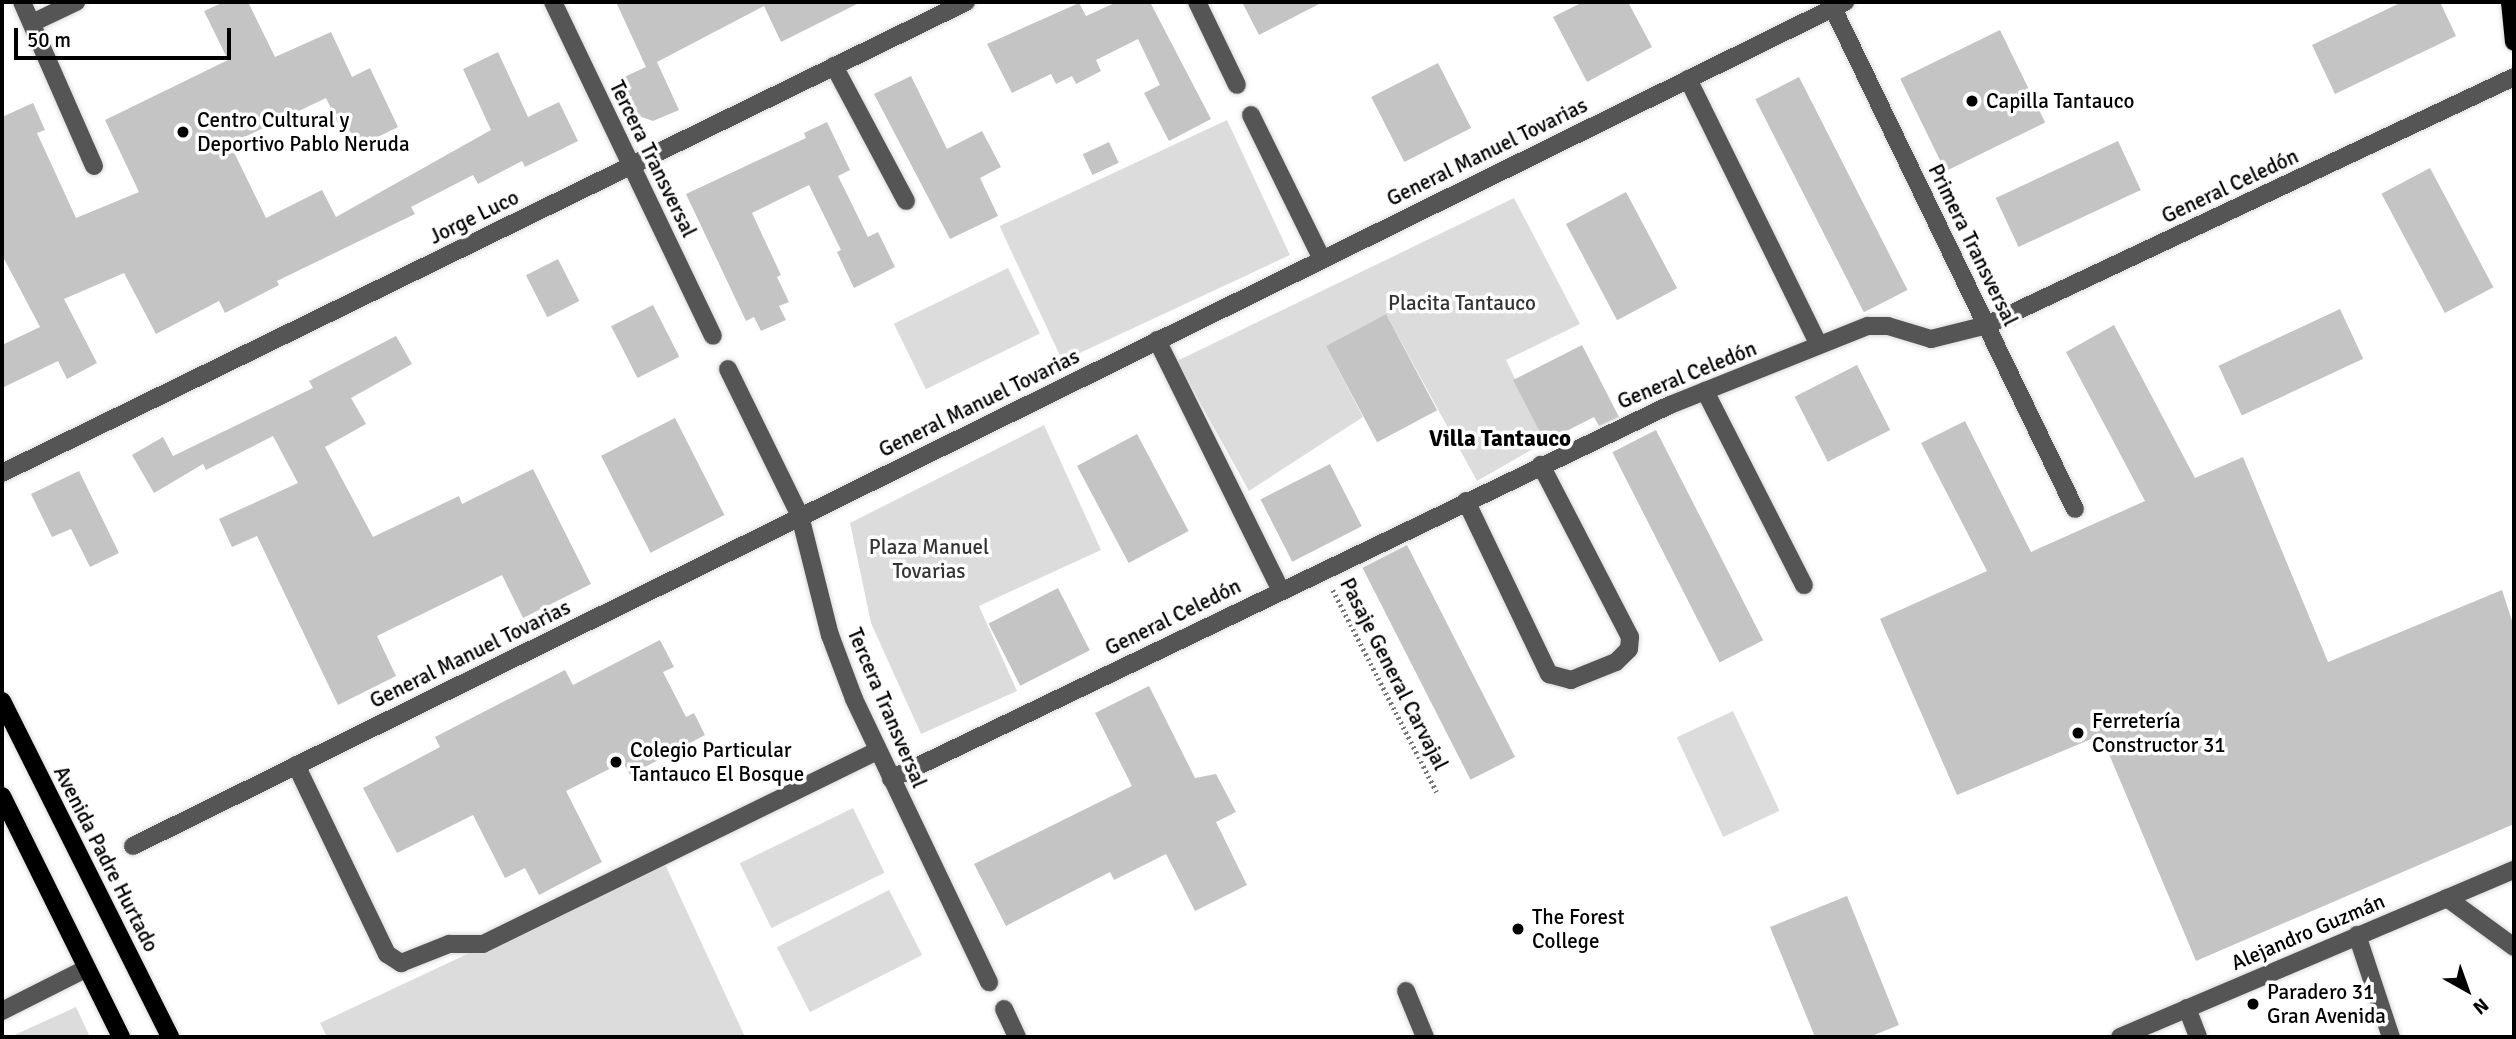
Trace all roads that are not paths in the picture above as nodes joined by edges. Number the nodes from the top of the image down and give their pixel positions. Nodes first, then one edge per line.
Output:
1 (22, 2) edge
2 (75, 2) edge
3 (553, 2) edge
4 (966, 2) edge
5 (1197, 2) edge
6 (2510, 2) edge
7 (1836, 4) edge
8 (32, 23) junction
9 (2514, 42) edge
10 (834, 66) junction
11 (2514, 76) edge
12 (1688, 79) junction
13 (1237, 85) dead end
14 (1251, 116) dead end
15 (94, 166) dead end
16 (630, 166) junction
17 (906, 201) dead end
18 (1322, 259) junction
19 (1987, 325) junction
20 (713, 336) dead end
21 (1157, 340) junction
22 (1818, 343) junction
23 (728, 369) dead end
24 (1704, 391) junction
25 (1541, 465) junction
26 (2, 473) edge
27 (1466, 501) junction
28 (2075, 509) dead end
29 (800, 516) junction
30 (1804, 585) dead end
31 (1281, 591) junction
32 (2, 701) edge
33 (877, 751) junction
34 (296, 765) junction
35 (891, 779) junction
36 (2, 796) edge
37 (133, 846) dead end
38 (2514, 870) edge
39 (2447, 898) junction
40 (2357, 935) junction
41 (2514, 947) edge
42 (87, 968) junction
43 (989, 982) dead end
44 (1406, 991) dead end
45 (2187, 1008) junction
46 (1004, 1009) dead end
47 (2, 1011) edge
48 (121, 1037) edge
49 (170, 1037) edge
50 (1017, 1037) edge
51 (1425, 1037) edge
52 (2120, 1037) edge
53 (2199, 1037) edge
54 (2390, 1037) edge

1 - 8 street
2 - 8 street
3 - 16 street, Tercera Transversal
4 - 10 street, Jorge Luco
5 - 13 street
6 - 9 main road
7 - 12 street, General Manuel Tovarias
7 - 19 street, Primera Transversal
8 - 15 street
10 - 16 street, Jorge Luco
10 - 17 street
11 - 19 street, General Celedón
12 - 18 street, General Manuel Tovarias
12 - 22 street
14 - 18 street
16 - 20 street, Tercera Transversal
16 - 26 street, Jorge Luco
18 - 21 street, General Manuel Tovarias
19 - 22 street, General Celedón
19 - 28 street, Primera Transversal
21 - 29 street, General Manuel Tovarias
21 - 31 street
22 - 24 street, General Celedón
23 - 29 street, Tercera Transversal
24 - 25 street, General Celedón
24 - 30 street
25 - 27 street, General Celedón
25 - 27 street
27 - 31 street, General Celedón
29 - 33 street, Tercera Transversal
29 - 34 street, General Manuel Tovarias
31 - 35 street, General Celedón
32 - 49 main road, Avenida Padre Hurtado
33 - 34 street
33 - 35 street, Tercera Transversal
34 - 37 street, General Manuel Tovarias
35 - 43 street, Tercera Transversal
36 - 42 main road
38 - 39 street, Alejandro Guzmán
39 - 40 street, Alejandro Guzmán
39 - 41 street
40 - 45 street, Alejandro Guzmán
40 - 54 street
42 - 47 street
42 - 48 main road
44 - 51 street
45 - 52 street, Alejandro Guzmán
45 - 53 street
46 - 50 street

